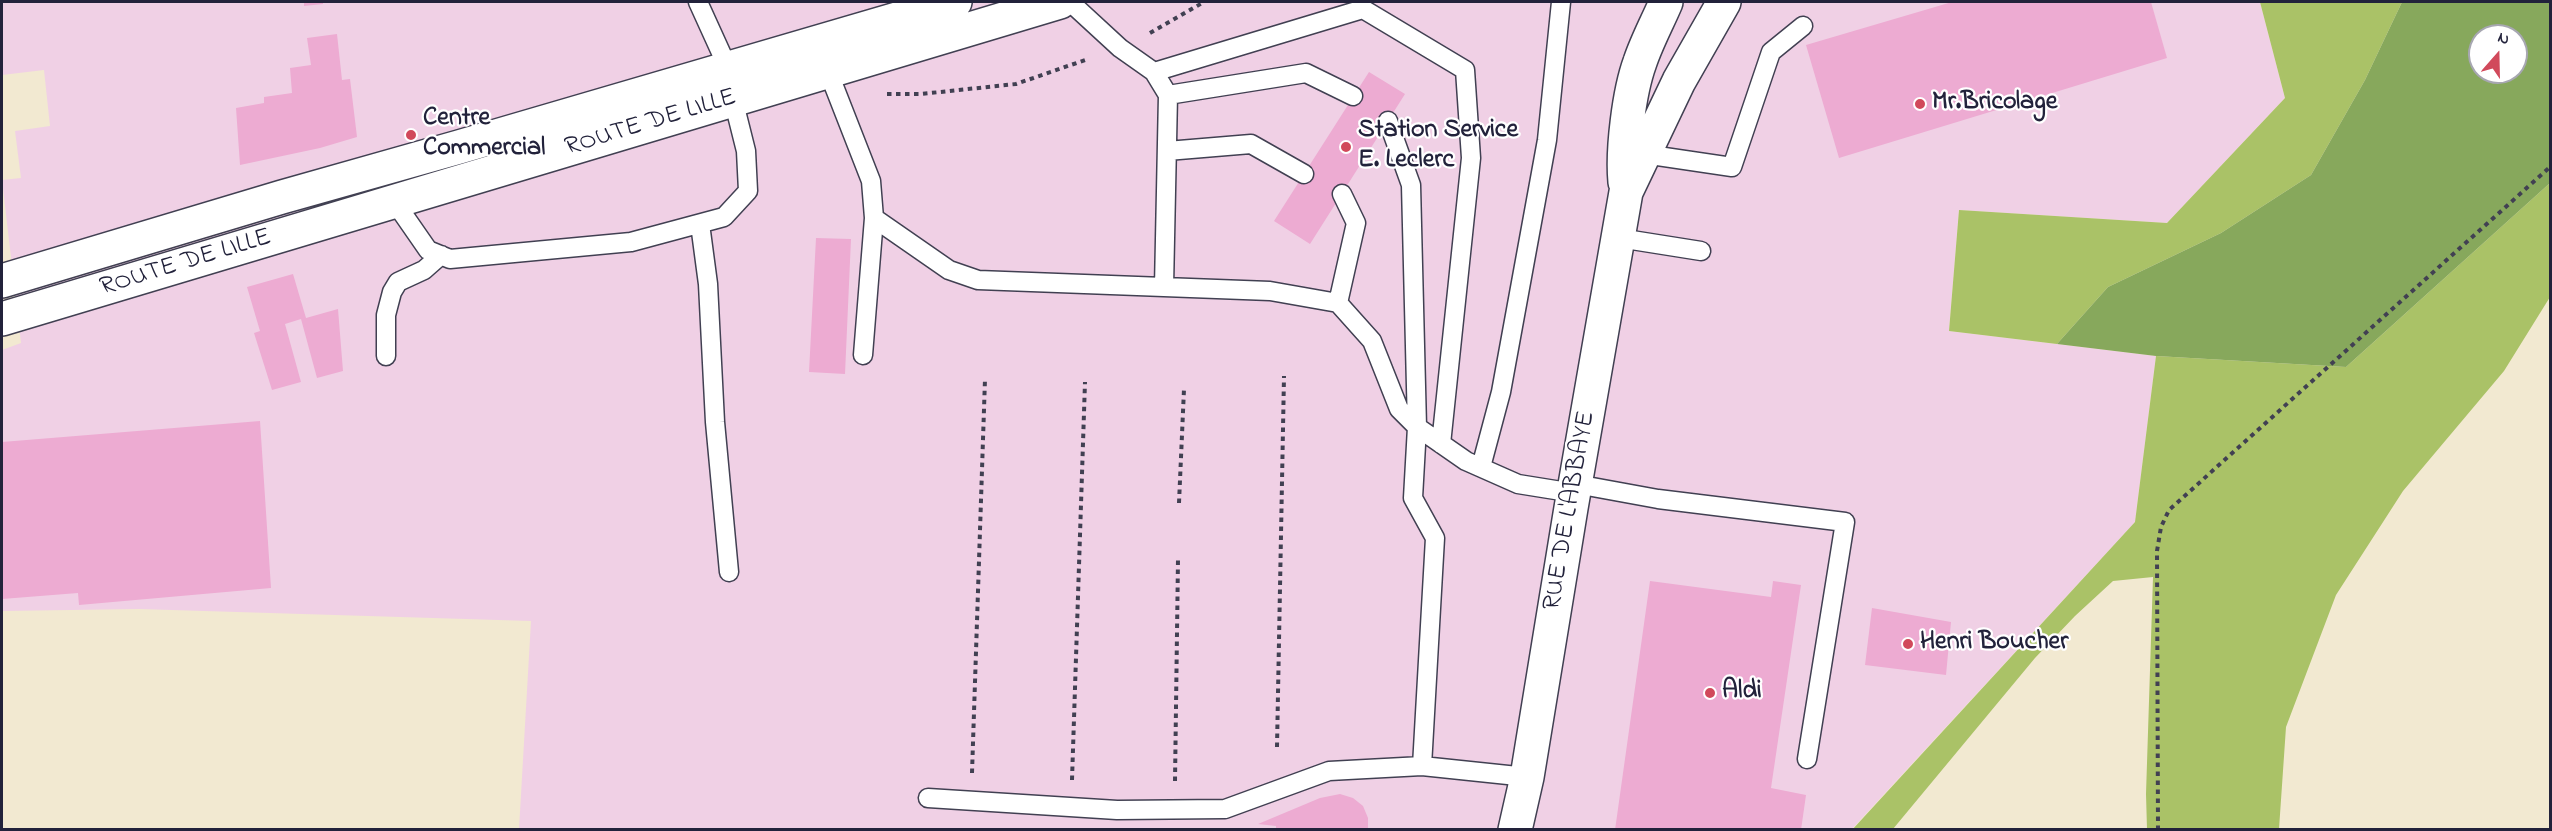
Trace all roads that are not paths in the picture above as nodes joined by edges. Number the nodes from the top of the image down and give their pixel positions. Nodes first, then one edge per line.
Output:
1 (698, 2) edge
2 (955, 2) edge
3 (1060, 2) edge
4 (1070, 2) edge
5 (1561, 2) edge
6 (1666, 2) edge
7 (1724, 2) edge
8 (1803, 26) dead end
9 (828, 71) junction
10 (1154, 72) junction
11 (731, 83) junction
12 (1168, 95) junction
13 (1353, 96) dead end
14 (1388, 121) dead end
15 (1167, 151) junction
16 (1644, 154) junction
17 (1304, 174) dead end
18 (1626, 192) junction
19 (1342, 194) dead end
20 (394, 201) junction
21 (874, 218) junction
22 (700, 224) junction
23 (1619, 238) junction
24 (1701, 251) dead end
25 (441, 255) junction
26 (2, 281) edge
27 (1164, 287) junction
28 (1338, 303) junction
29 (2, 319) edge
30 (863, 355) dead end
31 (386, 356) dead end
32 (1417, 427) junction
33 (1441, 444) junction
34 (1481, 467) junction
35 (1575, 488) junction
36 (729, 572) dead end
37 (1807, 759) dead end
38 (1422, 766) junction
39 (1527, 777) junction
40 (928, 798) dead end
41 (1515, 830) edge

1 - 11 lane
2 - 11 main road, ROUTE DE LILLE
3 - 9 main road, ROUTE DE LILLE
4 - 10 lane
5 - 34 lane
6 - 18 main road, RUE DE L'ABBAYE
7 - 16 main road, RUE DE L'ABBAYE
8 - 16 lane
9 - 11 main road, ROUTE DE LILLE
9 - 21 lane
10 - 12 lane
10 - 33 lane
11 - 20 main road, ROUTE DE LILLE
11 - 22 lane
11 - 26 main road, ROUTE DE LILLE
12 - 13 lane
12 - 15 lane
14 - 32 lane
15 - 17 lane
15 - 27 lane
16 - 18 main road, RUE DE L'ABBAYE
18 - 23 main road, RUE DE L'ABBAYE
19 - 28 lane
20 - 25 lane
20 - 29 main road, ROUTE DE LILLE
21 - 27 lane
21 - 30 lane
22 - 25 lane
22 - 36 lane
23 - 24 lane
23 - 35 main road, RUE DE L'ABBAYE
25 - 31 lane
27 - 28 lane
28 - 32 lane
32 - 33 lane
32 - 38 lane
33 - 34 lane
34 - 35 lane
35 - 37 lane
35 - 39 main road, RUE DE L'ABBAYE
38 - 39 lane
38 - 40 lane
39 - 41 main road, RUE DE L'ABBAYE

